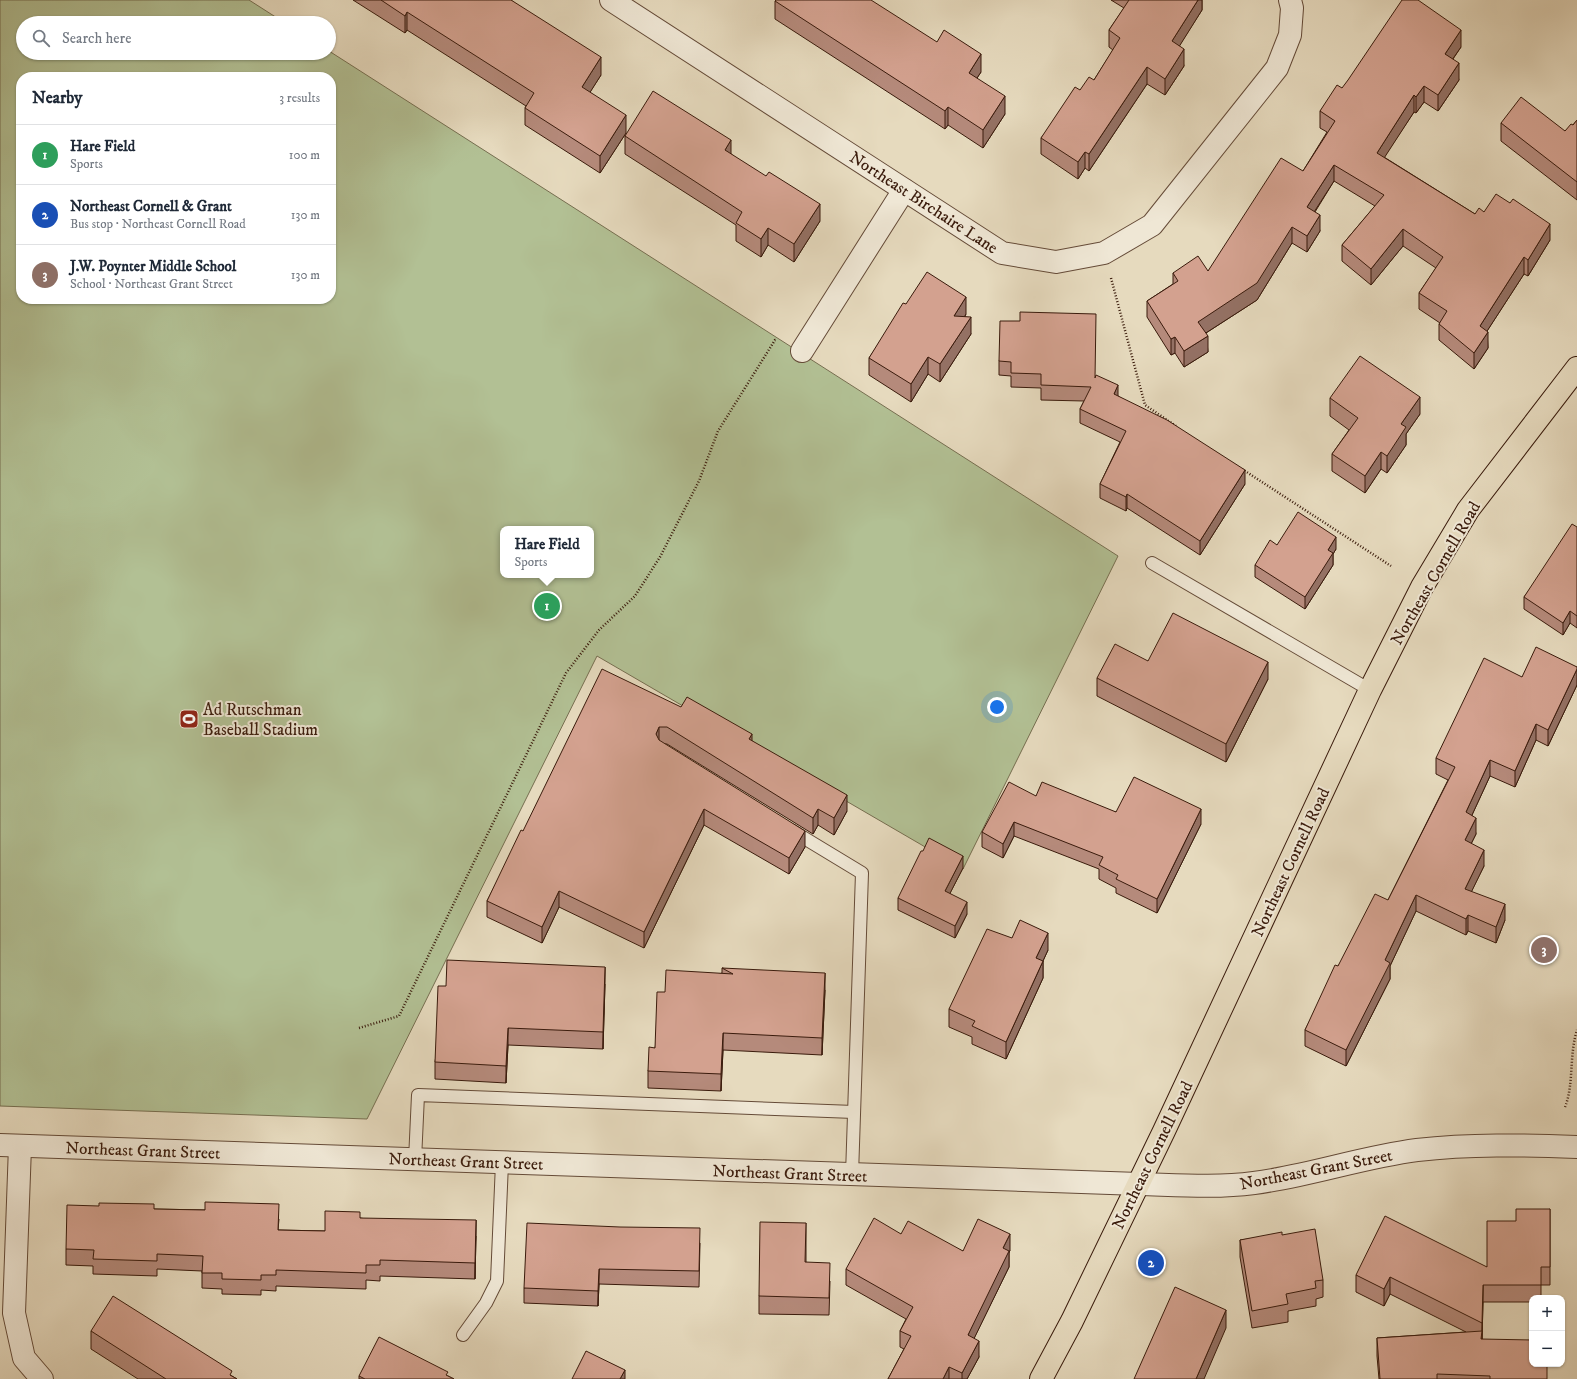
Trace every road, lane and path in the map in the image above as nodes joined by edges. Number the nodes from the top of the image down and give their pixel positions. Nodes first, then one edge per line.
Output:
1 (611, 0) edge
2 (1291, 4) edge
3 (904, 190) junction
4 (1104, 253) junction
5 (775, 340) dead end
6 (802, 351) dead end
7 (1577, 368) edge
8 (1178, 427) edge
9 (1238, 466) edge
10 (1152, 563) dead end
11 (1391, 566) dead end
12 (1370, 690) junction
13 (782, 824) edge
14 (359, 1028) dead end
15 (1577, 1030) edge
16 (1565, 1107) dead end
17 (854, 1112) junction
18 (10, 1145) edge
19 (1577, 1147) edge
20 (415, 1160) junction
21 (502, 1162) junction
22 (852, 1175) junction
23 (1139, 1184) junction
24 (463, 1335) dead end
25 (39, 1378) edge
26 (1041, 1379) edge

1 - 3 street, Northeast Birchaire Lane
2 - 4 street, Northeast Birchaire Lane
3 - 4 street, Northeast Birchaire Lane
3 - 6 street
4 - 8 path
5 - 14 path
7 - 12 highway, Northeast Cornell Road
9 - 11 path
10 - 12 lane
12 - 23 highway, Northeast Cornell Road
13 - 17 lane
15 - 16 path
17 - 20 lane
17 - 22 lane
18 - 20 street, Northeast Grant Street
18 - 25 street
19 - 23 street, Northeast Grant Street
20 - 21 street, Northeast Grant Street
21 - 22 street, Northeast Grant Street
21 - 24 lane
22 - 23 street, Northeast Grant Street
23 - 26 highway, Northeast Cornell Road

